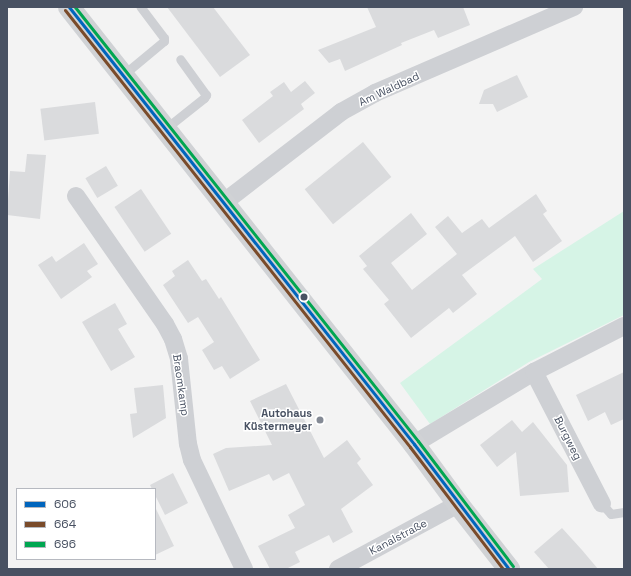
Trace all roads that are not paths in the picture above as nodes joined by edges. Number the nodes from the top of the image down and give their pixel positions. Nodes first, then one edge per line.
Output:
1 (68, 7) edge
2 (141, 7) edge
3 (574, 7) edge
4 (180, 59) dead end
5 (123, 76) junction
6 (166, 129) junction
7 (76, 196) dead end
8 (223, 203) junction
9 (624, 326) edge
10 (534, 372) junction
11 (414, 444) junction
12 (458, 504) junction
13 (602, 504) joint
14 (624, 512) edge
15 (244, 569) edge
16 (338, 569) edge
17 (509, 569) edge

1 - 5 street
2 - 5 lane
3 - 8 street, Am Waldbad
4 - 6 lane
5 - 6 street
6 - 8 street
7 - 15 street, Braomkamp
8 - 11 street
9 - 10 street
10 - 11 street
10 - 13 street, Burgweg
11 - 12 street
12 - 16 street, Kanalstraße
12 - 17 street
13 - 14 lane

